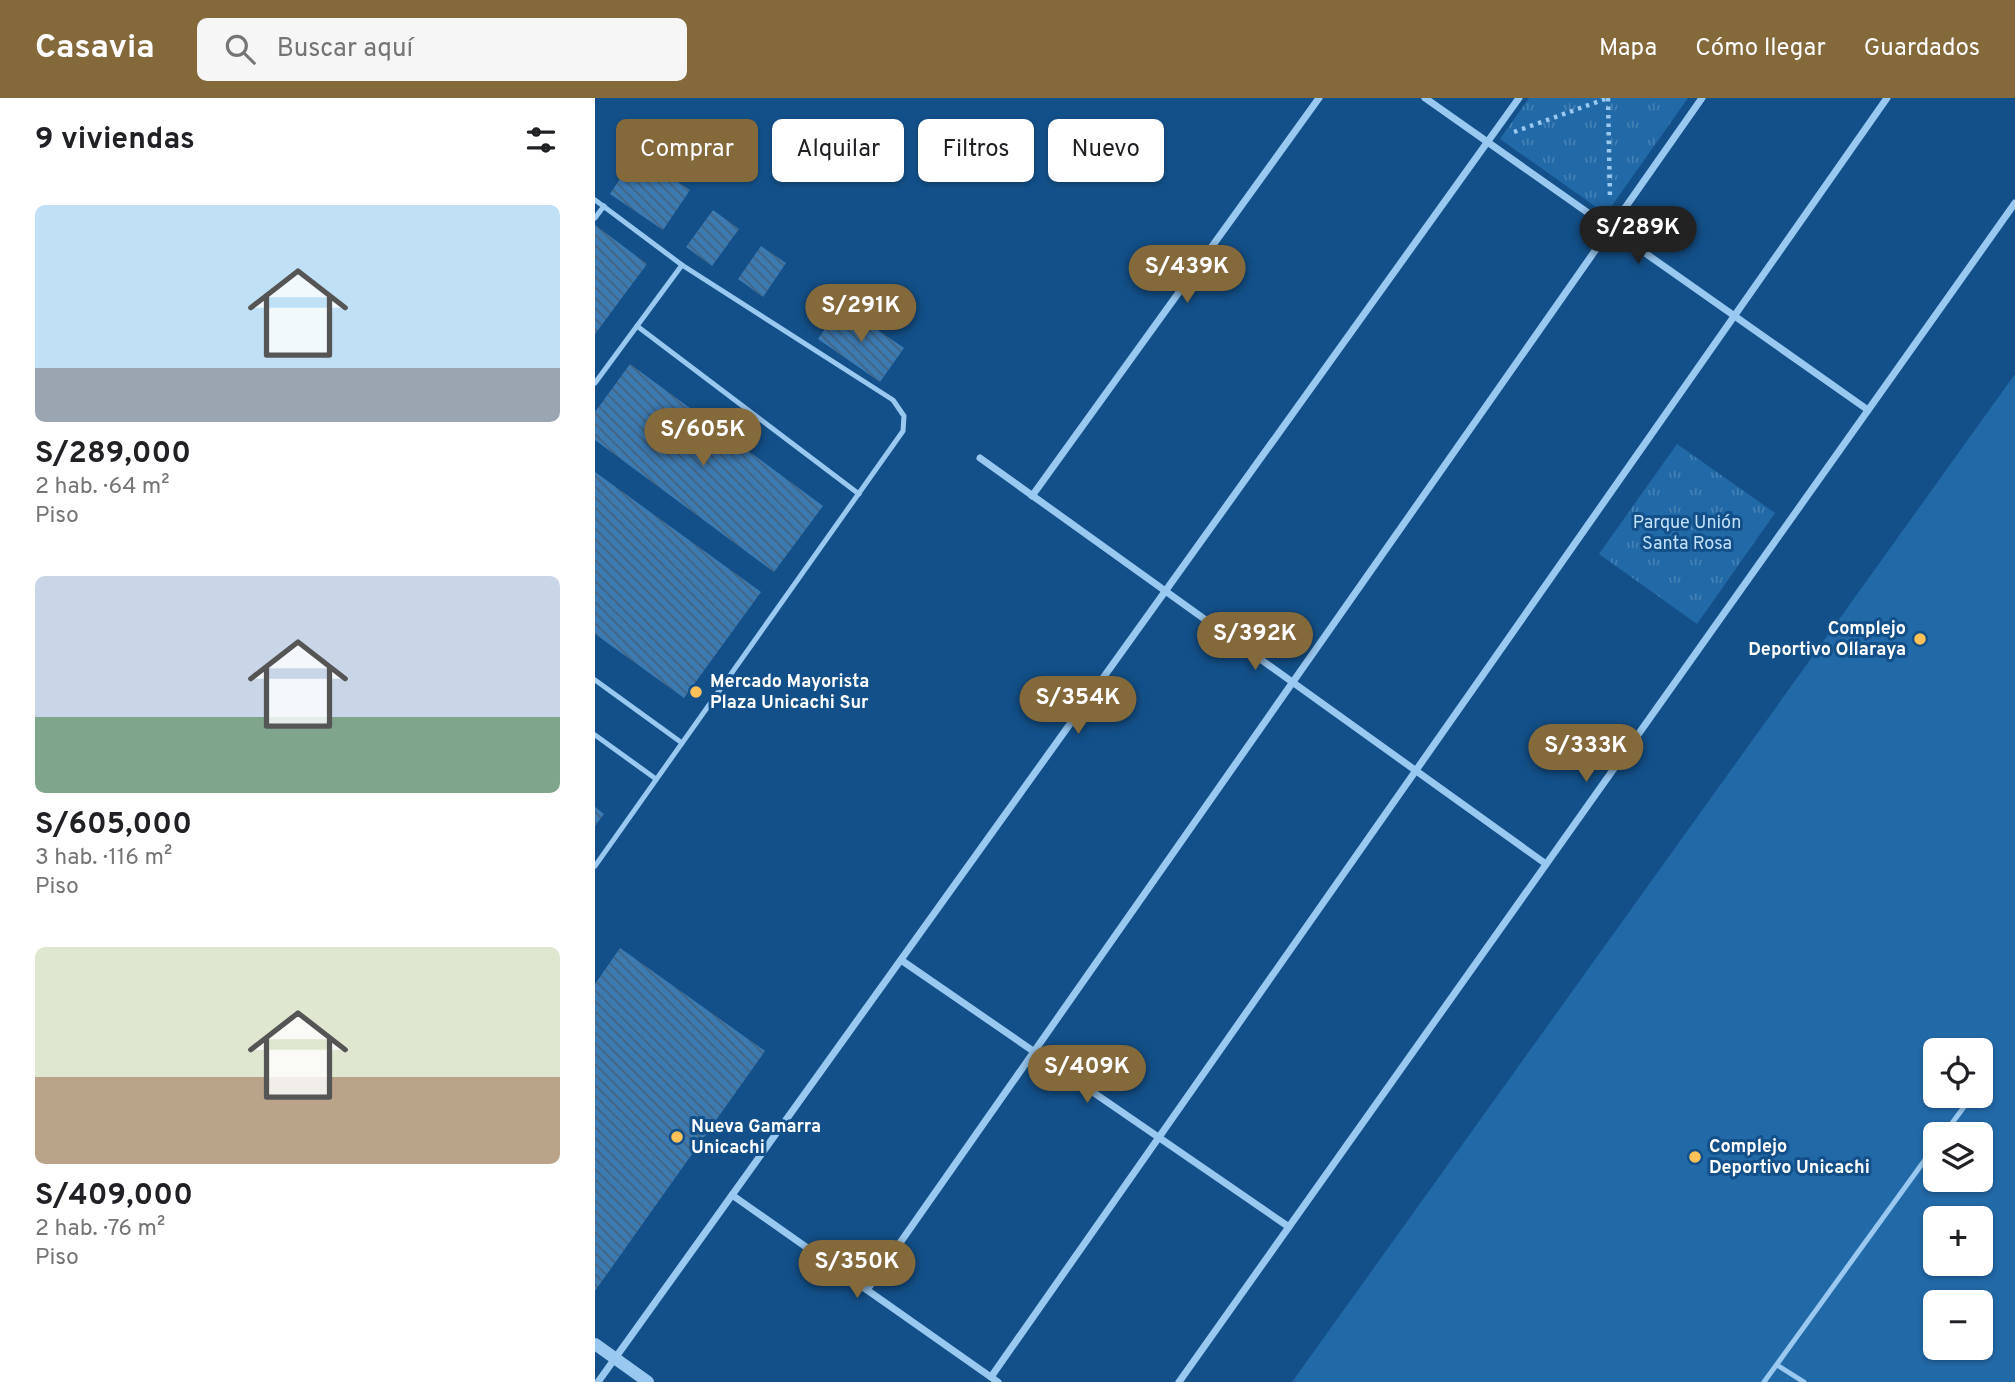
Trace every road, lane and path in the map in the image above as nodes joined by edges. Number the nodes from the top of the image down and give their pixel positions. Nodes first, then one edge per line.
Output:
1 (1319, 98) edge
2 (1425, 98) edge
3 (1519, 98) edge
4 (1608, 98) edge
5 (1702, 98) edge
6 (1887, 98) edge
7 (1487, 142) junction
8 (595, 200) edge
9 (2015, 203) edge
10 (604, 206) junction
11 (595, 218) edge
12 (1610, 228) junction
13 (682, 265) junction
14 (1735, 316) junction
15 (637, 326) junction
16 (595, 383) edge
17 (1868, 410) junction
18 (980, 458) dead end
19 (859, 494) junction
20 (1032, 496) junction
21 (1165, 591) junction
22 (595, 680) edge
23 (1292, 682) junction
24 (595, 735) edge
25 (683, 743) junction
26 (1416, 770) junction
27 (656, 779) junction
28 (1546, 864) junction
29 (595, 866) edge
30 (901, 960) junction
31 (1034, 1051) junction
32 (1159, 1138) junction
33 (1923, 1163) edge
34 (732, 1195) junction
35 (1289, 1227) junction
36 (867, 1290) junction
37 (595, 1343) edge
38 (615, 1358) junction
39 (1777, 1365) junction
40 (995, 1380) edge
41 (598, 1382) edge
42 (648, 1382) edge
43 (1179, 1382) edge
44 (1764, 1382) edge
45 (1804, 1382) edge

1 - 20 street
2 - 7 street
3 - 7 street
4 - 7 path
4 - 12 path
5 - 12 street
6 - 14 street
7 - 12 street
7 - 21 street
8 - 10 lane
9 - 17 street
10 - 11 lane
10 - 13 lane
12 - 14 street
12 - 23 street
13 - 15 lane
13 - 19 lane
14 - 17 street
14 - 26 street
15 - 16 lane
15 - 19 lane
17 - 28 street
18 - 20 street
19 - 25 lane
20 - 21 street
21 - 23 street
21 - 30 street
22 - 25 lane
23 - 26 street
23 - 31 street
24 - 27 lane
25 - 27 lane
26 - 28 street
26 - 32 street
27 - 29 lane
28 - 35 street
30 - 31 street
30 - 34 street
31 - 32 street
31 - 36 street
32 - 35 street
32 - 40 street
33 - 39 lane
34 - 36 street
34 - 38 street
35 - 43 street
36 - 40 street
37 - 38 street
38 - 41 street
38 - 42 street
39 - 44 lane
39 - 45 lane

